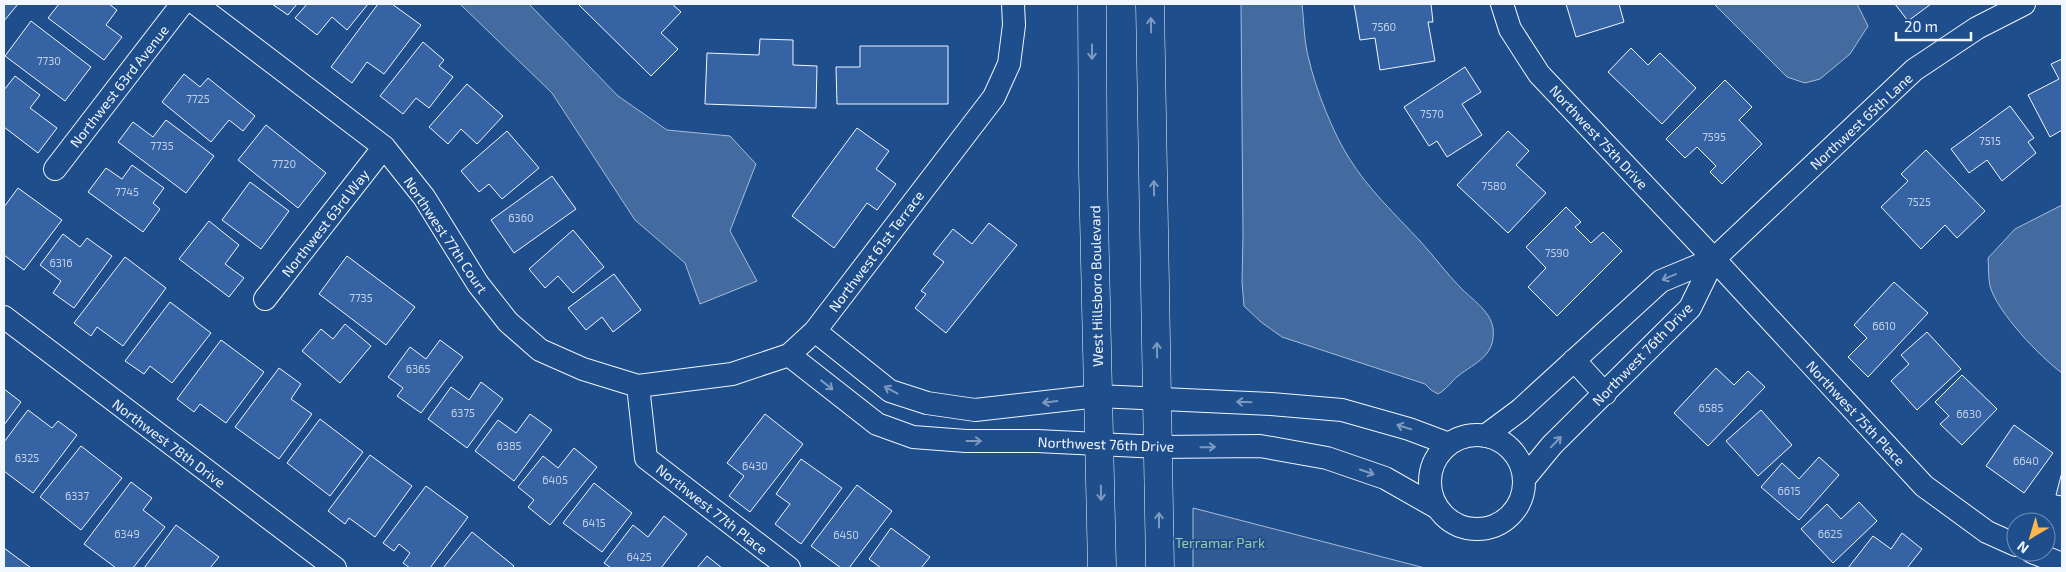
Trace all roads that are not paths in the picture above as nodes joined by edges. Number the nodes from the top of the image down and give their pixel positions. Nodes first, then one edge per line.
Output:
1 (182, 4) edge
2 (196, 4) edge
3 (1013, 4) edge
4 (1092, 4) edge
5 (1150, 4) edge
6 (1502, 4) edge
7 (2024, 4) edge
8 (384, 147) junction
9 (55, 169) dead end
10 (1714, 259) junction
11 (265, 299) dead end
12 (4, 317) edge
13 (816, 331) junction
14 (789, 355) junction
15 (1574, 360) junction
16 (638, 386) junction
17 (1605, 394) junction
18 (1098, 396) junction
19 (1158, 399) junction
20 (1485, 436) junction
21 (1100, 444) junction
22 (1450, 444) junction
23 (1159, 447) junction
24 (1524, 479) junction
25 (1436, 507) junction
26 (2006, 541) edge
27 (335, 568) edge
28 (789, 568) edge
29 (1102, 568) edge
30 (1160, 568) edge

1 - 9 street, Northwest 63rd Avenue
2 - 8 street, Northwest 77th Court
3 - 13 street, Northwest 61st Terrace
4 -> 18 street, West Hillsboro Boulevard
19 -> 5 street
6 - 10 street, Northwest 75th Drive
7 - 10 street, Northwest 65th Lane
8 - 11 street, Northwest 63rd Way
8 - 16 street, Northwest 77th Court
10 -> 15 street
10 - 17 street, Northwest 76th Drive
10 - 26 street, Northwest 75th Place
12 - 27 street, Northwest 78th Drive
13 - 14 street, Northwest 61st Terrace
18 -> 13 street
14 - 16 street, Northwest 61st Terrace
14 -> 21 street, Northwest 76th Drive
15 - 17 street
15 - 20 street
16 - 28 street, Northwest 77th Place
24 -> 17 street, Northwest 76th Drive
18 - 19 street
18 - 21 street, West Hillsboro Boulevard
22 -> 19 street
19 - 23 street
20 - 22 street
20 - 24 street
21 - 23 street, Northwest 76th Drive
21 -> 29 street, West Hillsboro Boulevard
22 - 25 street
23 -> 25 street, Northwest 76th Drive
30 -> 23 street
24 - 25 street

